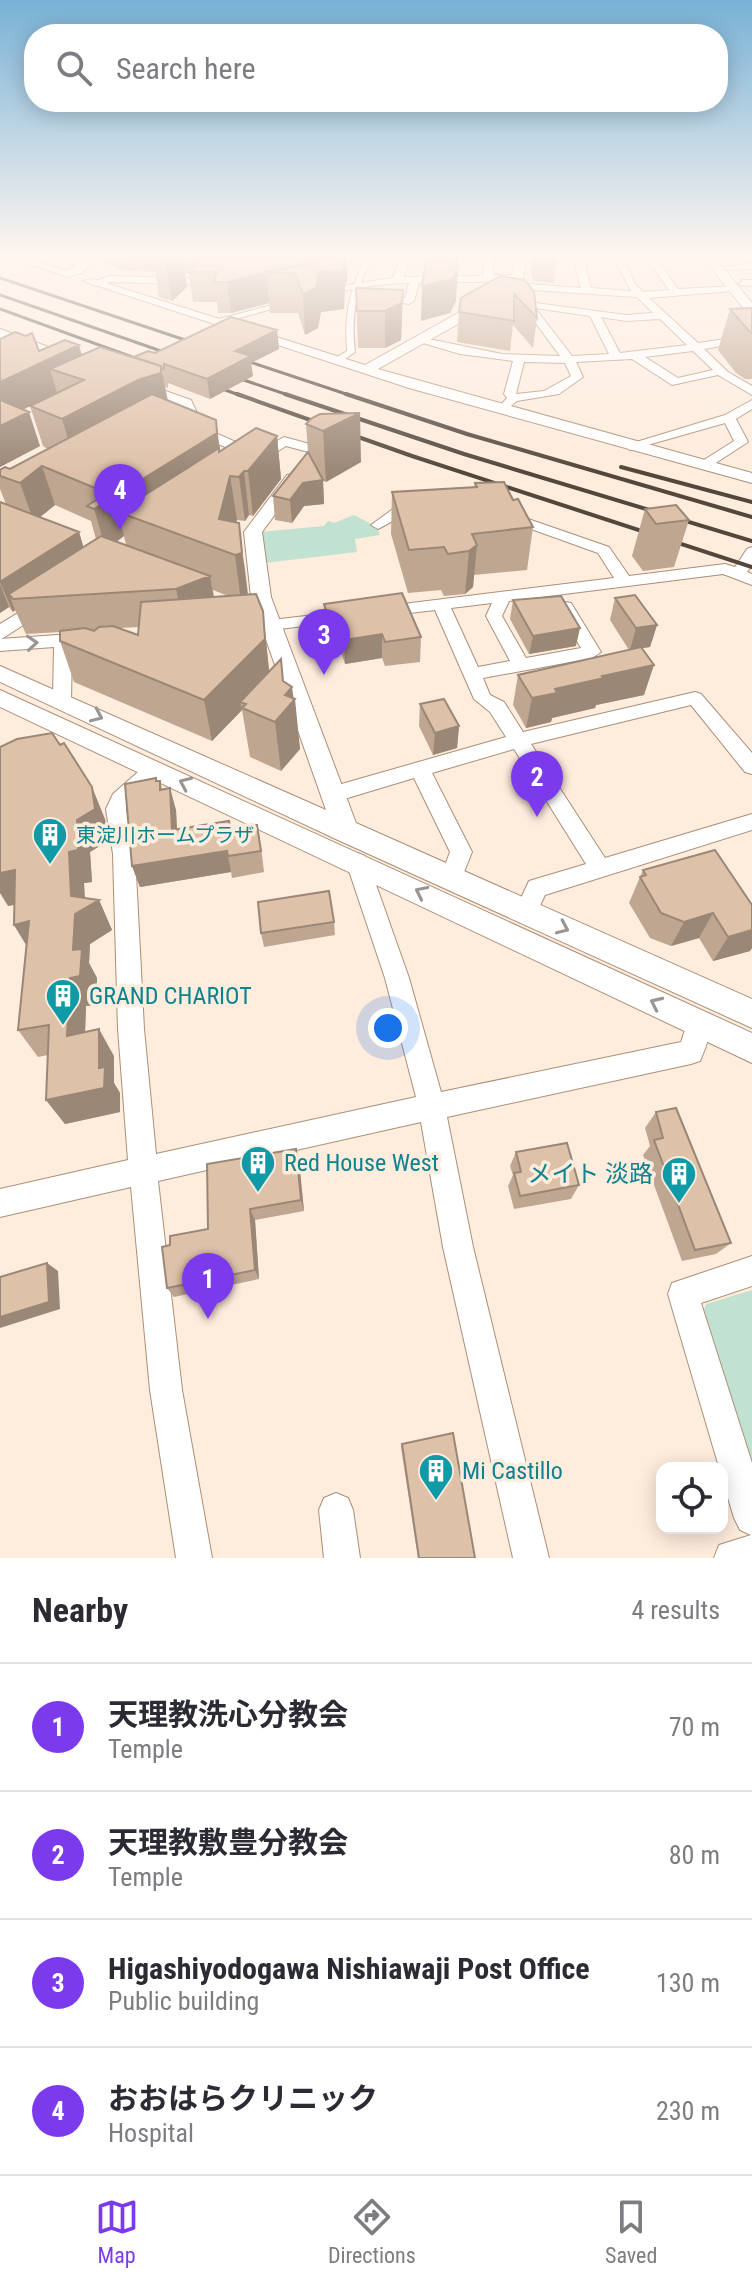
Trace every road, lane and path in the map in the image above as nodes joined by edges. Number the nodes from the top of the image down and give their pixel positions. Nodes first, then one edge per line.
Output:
1 (234, 327) edge
2 (348, 327) edge
3 (443, 327) edge
4 (544, 327) edge
5 (601, 327) edge
6 (672, 327) edge
7 (0, 333) edge
8 (752, 338) edge
9 (419, 340) junction
10 (694, 347) junction
11 (40, 349) junction
12 (20, 357) edge
13 (617, 358) junction
14 (338, 360) junction
15 (519, 360) junction
16 (643, 360) junction
17 (570, 361) junction
18 (83, 364) edge
19 (367, 369) junction
20 (721, 371) junction
21 (605, 372) dead end
22 (591, 374) dead end
23 (577, 377) junction
24 (119, 378) edge
25 (752, 391) edge
26 (508, 404) junction
27 (752, 404) edge
28 (729, 418) junction
29 (630, 446) junction
30 (316, 450) joint
31 (255, 461) joint
32 (703, 465) junction
33 (752, 478) edge
34 (499, 501) edge
35 (427, 509) edge
36 (378, 525) dead end
37 (752, 552) edge
38 (745, 576) edge
39 (625, 582) junction
40 (555, 590) junction
41 (60, 592) edge
42 (503, 596) junction
43 (441, 604) junction
44 (243, 620) edge
45 (271, 626) junction
46 (0, 633) edge
47 (108, 638) edge
48 (63, 641) junction
49 (0, 645) edge
50 (521, 665) junction
51 (0, 673) edge
52 (474, 674) junction
53 (0, 698) edge
54 (62, 701) junction
55 (519, 740) junction
56 (752, 767) edge
57 (154, 769) junction
58 (421, 771) junction
59 (331, 795) junction
60 (752, 822) edge
61 (345, 828) junction
62 (357, 862) junction
63 (601, 870) junction
64 (452, 876) junction
65 (526, 911) junction
66 (752, 1014) edge
67 (699, 1023) junction
68 (752, 1048) edge
69 (432, 1107) junction
70 (142, 1169) junction
71 (0, 1203) edge
72 (752, 1271) edge
73 (336, 1510) dead end
74 (752, 1518) edge
75 (752, 1553) edge
76 (194, 1558) edge
77 (342, 1558) edge
78 (531, 1558) edge
79 (732, 1558) edge

1 - 14 street
2 - 14 street
3 - 9 street
4 - 17 street
5 - 13 street
6 - 10 street
7 - 11 street
8 - 10 street
9 - 15 street
9 - 19 street
10 - 16 street
10 - 20 street
11 - 12 street
11 - 18 street
13 - 16 street
13 - 17 street
14 - 19 street
15 - 17 street
15 - 26 street
16 - 20 street
16 - 21 street
17 - 23 street
19 - 26 street
20 - 25 street
22 - 23 street
23 - 26 street
24 - 31 street
26 - 29 street
27 - 28 street
28 - 29 street
28 - 32 street
29 - 32 street
30 - 31 street
30 - 45 street
32 - 33 street
34 - 39 street
35 - 36 street
37 - 38 street
38 - 39 street
39 - 40 street
40 - 42 street
40 - 50 street
41 - 46 street
42 - 43 street
42 - 50 street
43 - 45 street
43 - 52 street
44 - 45 street
45 - 59 street
47 - 48 street
49 -> 48 street
48 - 54 street
50 - 52 street
51 - 54 street
52 - 55 street
53 - 57 street
54 -> 61 street
55 - 56 street
55 - 58 street
55 - 63 street
62 -> 57 street
57 - 70 street
58 - 59 street
58 - 64 street
59 - 61 street
60 - 63 street
61 - 62 street
61 - 64 street
67 -> 62 street
62 - 69 street
63 - 65 street
64 - 65 street
65 -> 66 street
67 - 68 street
67 - 69 street
69 - 70 street
69 - 78 street
70 - 71 street
70 - 76 street
72 - 74 street
73 - 77 street
75 - 79 street

